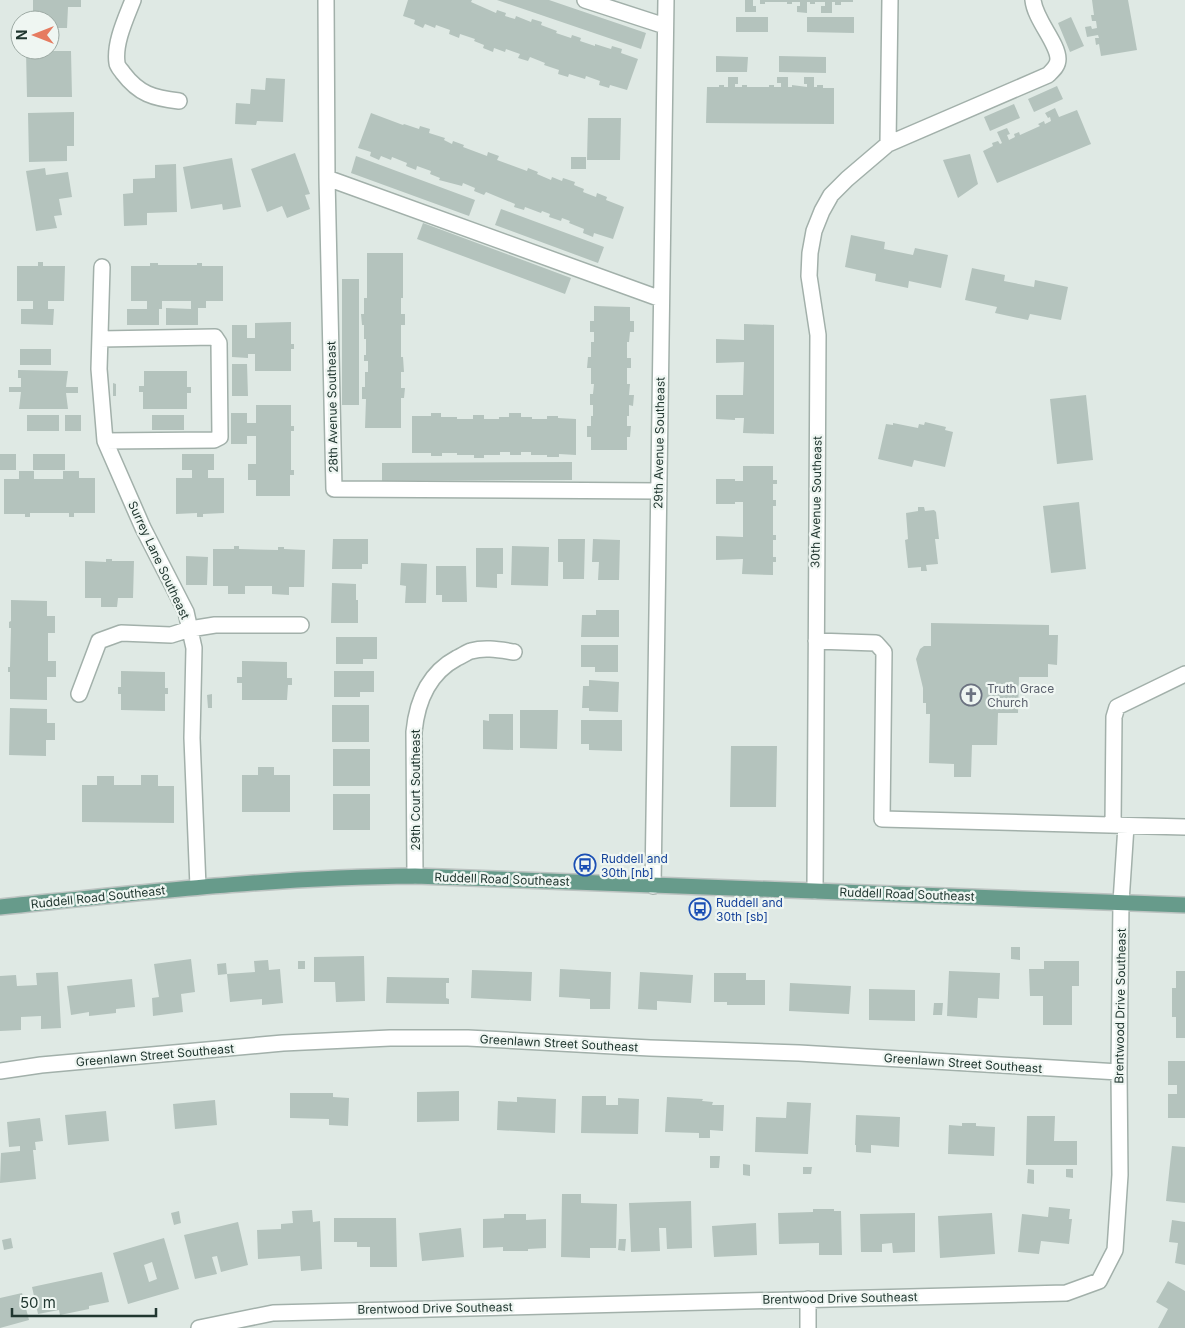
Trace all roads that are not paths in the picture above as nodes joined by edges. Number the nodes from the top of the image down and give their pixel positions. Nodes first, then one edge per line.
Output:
1 (134, 0) edge
2 (326, 0) edge
3 (585, 0) edge
4 (666, 0) edge
5 (890, 0) edge
6 (1033, 0) edge
7 (665, 26) junction
8 (179, 101) dead end
9 (888, 144) junction
10 (327, 178) junction
11 (102, 267) dead end
12 (662, 299) junction
13 (100, 338) junction
14 (105, 441) junction
15 (659, 491) junction
16 (301, 624) dead end
17 (190, 629) junction
18 (816, 641) junction
19 (514, 652) dead end
20 (1185, 674) edge
21 (79, 694) dead end
22 (1119, 825) junction
23 (1185, 827) edge
24 (416, 876) junction
25 (652, 886) junction
26 (198, 887) junction
27 (815, 891) junction
28 (1121, 902) junction
29 (1185, 905) edge
30 (0, 907) edge
31 (0, 1071) edge
32 (1119, 1072) junction
33 (808, 1299) junction
34 (262, 1321) edge
35 (198, 1328) edge
36 (808, 1328) edge

1 - 8 street
2 - 10 street, 28th Avenue Southeast
3 - 7 street
4 - 7 street, 29th Avenue Southeast
5 - 9 street
6 - 9 street, 30th Avenue Southeast
7 - 12 street, 29th Avenue Southeast
9 - 18 street, 30th Avenue Southeast
10 - 12 street
10 - 15 street, 28th Avenue Southeast
11 - 13 street, Surrey Lane Southeast
12 - 15 street, 29th Avenue Southeast
13 - 14 street, Surrey Lane Southeast
13 - 14 street
14 - 17 street, Surrey Lane Southeast
15 - 25 street, 29th Avenue Southeast
16 - 17 street
17 - 21 street
17 - 26 street, Surrey Lane Southeast
18 - 22 street
18 - 27 street, 30th Avenue Southeast
19 - 24 street, 29th Court Southeast
20 - 22 street, Brentwood Drive Southeast
22 - 23 street
22 - 28 street, Brentwood Drive Southeast
24 - 25 main road, Ruddell Road Southeast
24 - 26 main road, Ruddell Road Southeast
25 - 27 main road, Ruddell Road Southeast
26 - 30 main road, Ruddell Road Southeast
27 - 28 main road, Ruddell Road Southeast
28 - 29 main road, Ruddell Road Southeast
28 - 32 street, Brentwood Drive Southeast
31 - 32 street, Greenlawn Street Southeast
32 - 33 street, Brentwood Drive Southeast
33 - 34 street, Brentwood Drive Southeast
33 - 36 street
34 - 35 street, Brentwood Drive Southeast

